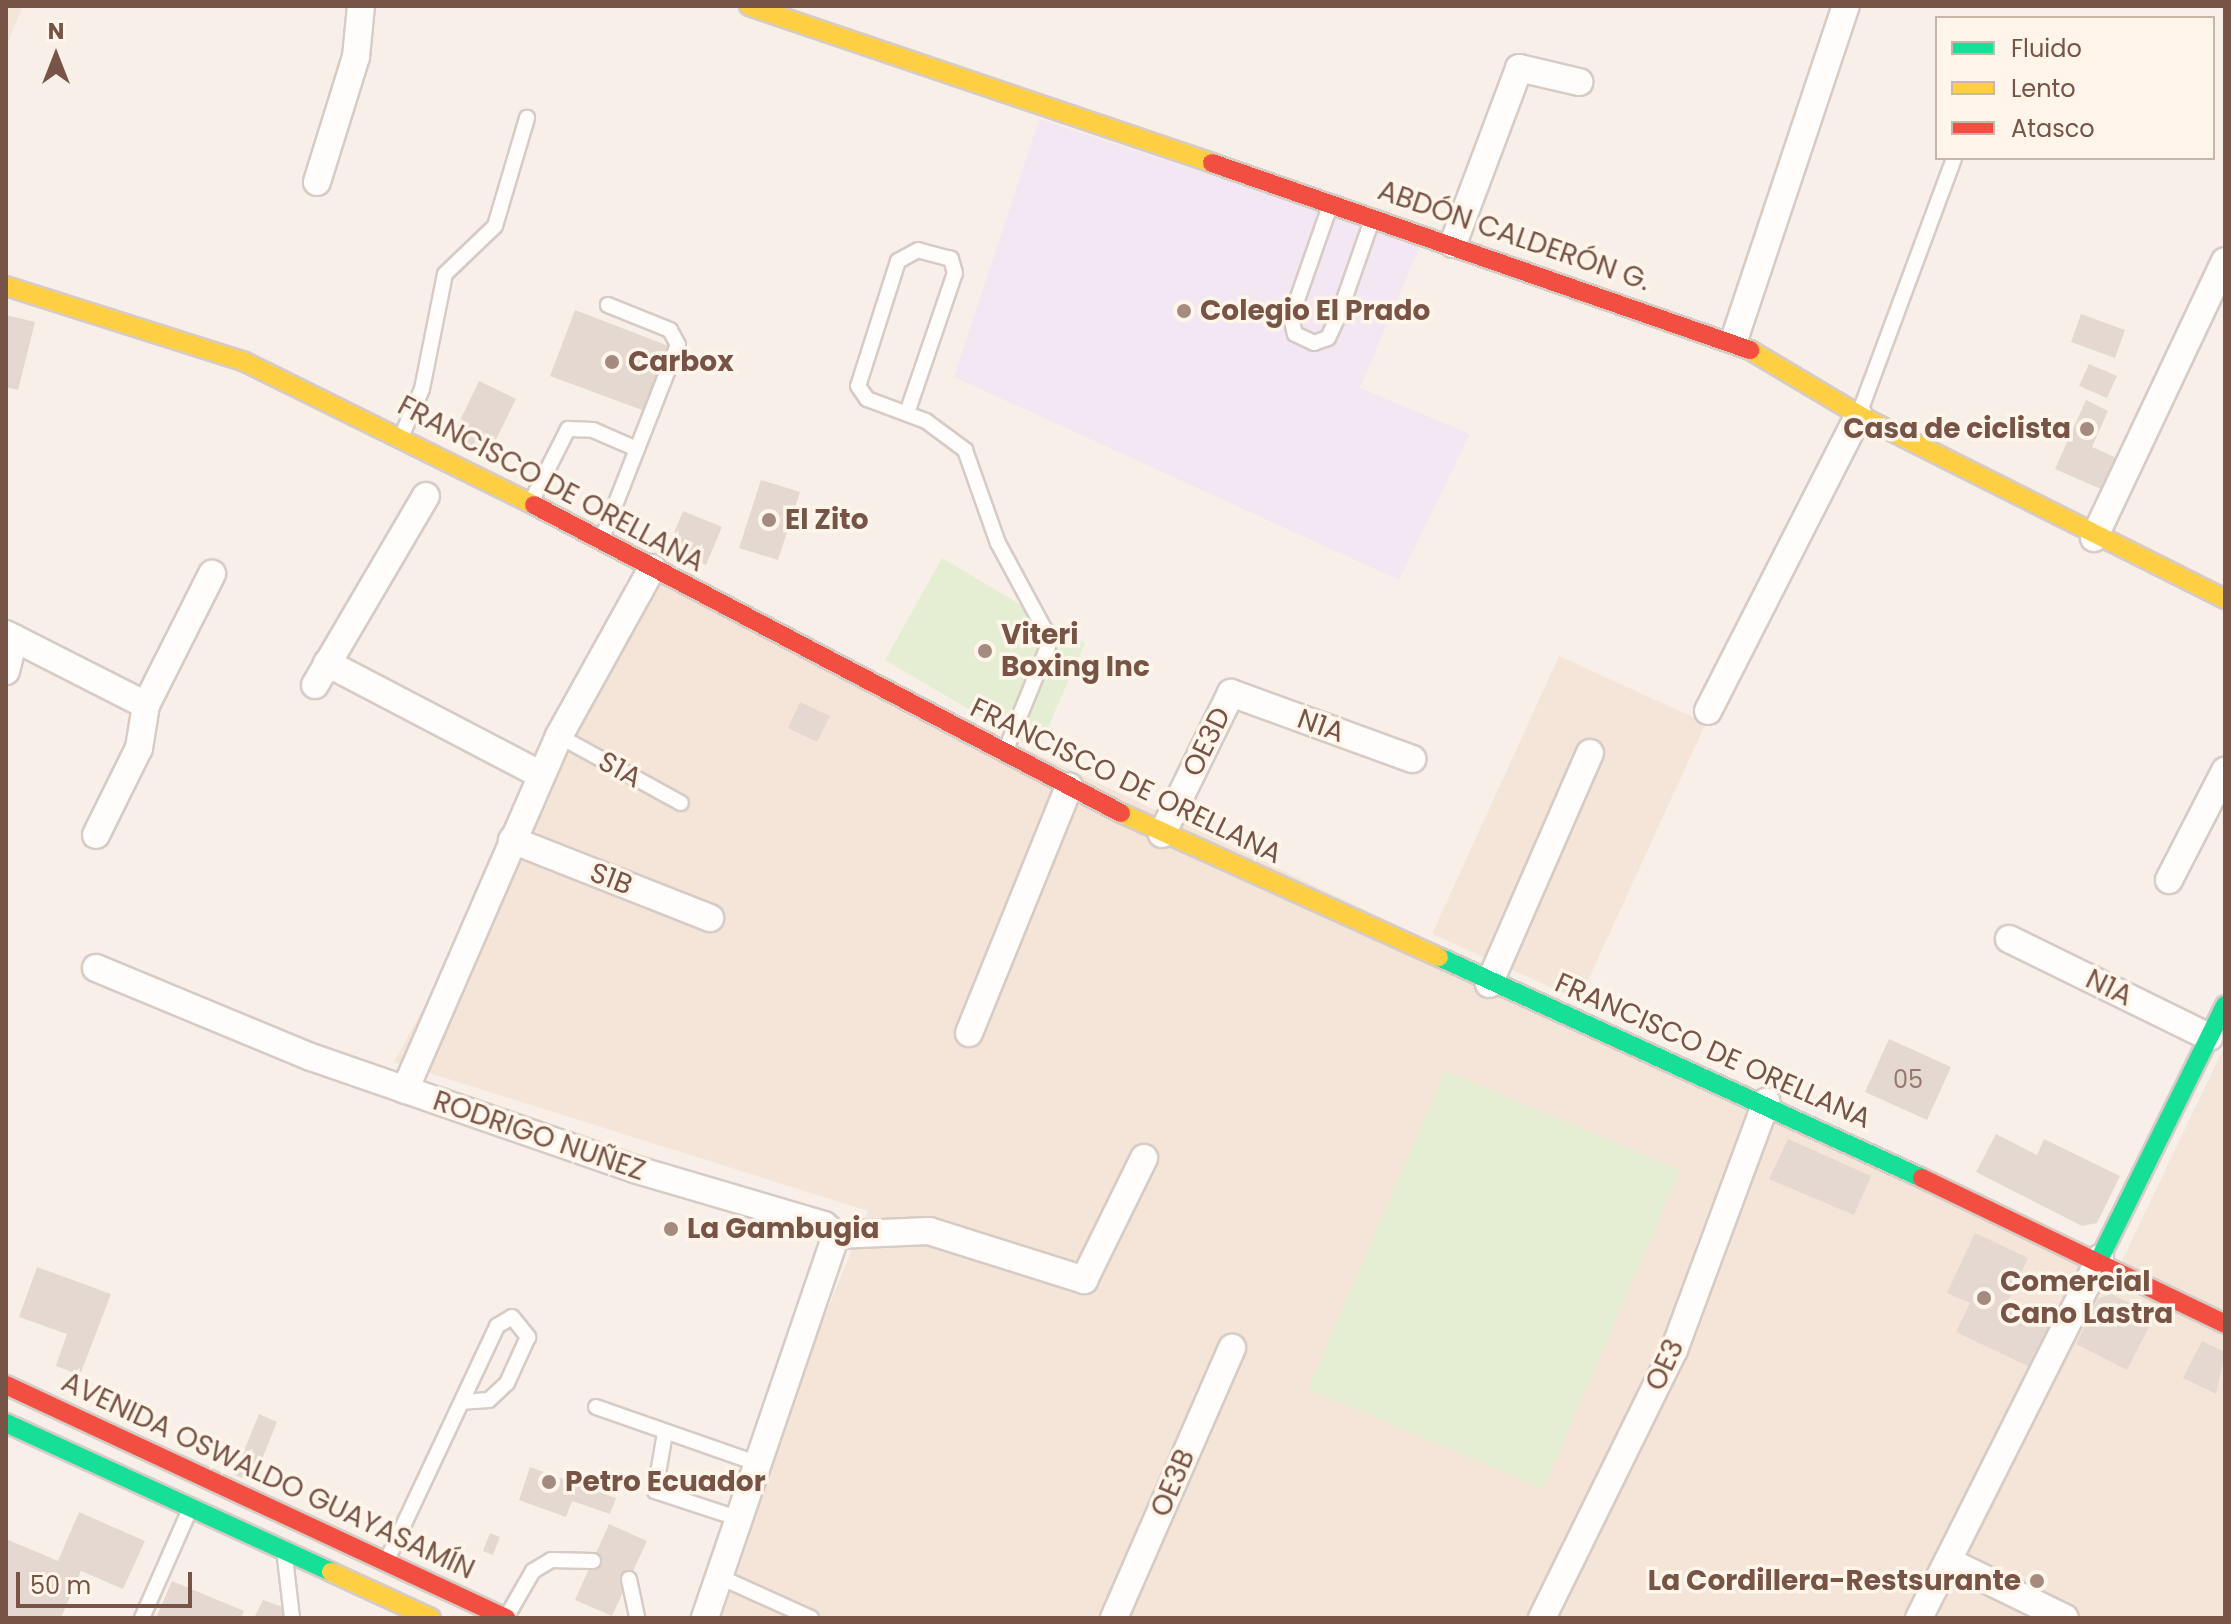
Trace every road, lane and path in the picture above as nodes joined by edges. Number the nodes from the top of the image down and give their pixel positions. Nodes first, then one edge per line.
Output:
1 (361, 6) edge
2 (1846, 6) edge
3 (767, 9) edge
4 (1579, 82) dead end
5 (527, 118) dead end
6 (1954, 160) edge
7 (317, 182) dead end
8 (1331, 203) junction
9 (1373, 217) junction
10 (1453, 244) junction
11 (2225, 261) edge
12 (6, 286) edge
13 (608, 305) dead end
14 (1734, 340) junction
15 (907, 413) junction
16 (1859, 415) junction
17 (401, 435) junction
18 (637, 449) junction
19 (426, 496) dead end
20 (530, 502) junction
21 (2094, 538) junction
22 (601, 541) junction
23 (652, 568) junction
24 (212, 574) dead end
25 (2225, 599) edge
26 (10, 636) edge
27 (6, 671) edge
28 (1231, 693) joint
29 (146, 705) junction
30 (1708, 711) dead end
31 (559, 736) junction
32 (1590, 753) dead end
33 (1004, 754) junction
34 (1412, 759) dead end
35 (2225, 771) edge
36 (541, 775) junction
37 (1069, 787) junction
38 (681, 803) dead end
39 (1162, 834) junction
40 (96, 835) dead end
41 (512, 840) junction
42 (2169, 880) dead end
43 (710, 918) dead end
44 (2009, 939) dead end
45 (96, 968) dead end
46 (1489, 984) junction
47 (2225, 1005) edge
48 (969, 1033) dead end
49 (2209, 1037) junction
50 (405, 1090) junction
51 (1766, 1102) junction
52 (1144, 1158) dead end
53 (836, 1235) junction
54 (2100, 1258) junction
55 (2225, 1324) edge
56 (1232, 1348) dead end
57 (6, 1385) edge
58 (462, 1402) junction
59 (596, 1407) dead end
60 (6, 1423) edge
61 (665, 1433) junction
62 (759, 1464) junction
63 (191, 1509) junction
64 (740, 1519) junction
65 (284, 1550) junction
66 (593, 1561) dead end
67 (1948, 1561) junction
68 (387, 1562) junction
69 (720, 1577) junction
70 (629, 1579) dead end
71 (392, 1610) edge
72 (142, 1618) edge
73 (292, 1618) edge
74 (431, 1618) edge
75 (506, 1618) edge
76 (637, 1618) edge
77 (705, 1618) edge
78 (811, 1618) edge
79 (1114, 1618) edge
80 (1542, 1618) edge
81 (1919, 1618) edge
82 (2065, 1618) edge

1 - 7 street
2 - 14 street
3 - 8 street, ABDÓN CALDERÓN G.
4 - 10 street
5 - 17 lane
6 - 16 lane
8 - 9 street, ABDÓN CALDERÓN G.
8 - 9 lane
9 - 10 street, ABDÓN CALDERÓN G.
10 - 14 street, ABDÓN CALDERÓN G.
11 - 21 street
12 - 17 street, FRANCISCO DE ORELLANA
13 - 18 lane
14 - 16 street, ABDÓN CALDERÓN G.
15 - 15 lane
15 - 33 lane
16 - 21 street, ABDÓN CALDERÓN G.
16 - 30 street
17 - 20 street, FRANCISCO DE ORELLANA
18 - 20 lane
18 - 22 lane
19 - 36 street
20 - 22 street, FRANCISCO DE ORELLANA
21 - 25 street, ABDÓN CALDERÓN G.
22 - 23 street, FRANCISCO DE ORELLANA
23 - 31 street, RODRIGO NUÑEZ
23 - 33 street, FRANCISCO DE ORELLANA
24 - 29 street
26 - 27 street
26 - 29 street
28 - 34 street, N1A
28 - 39 street, OE3D
29 - 40 street
31 - 36 street, RODRIGO NUÑEZ
31 - 38 lane, S1A
32 - 46 street
33 - 37 street, FRANCISCO DE ORELLANA
35 - 42 street
36 - 41 street, RODRIGO NUÑEZ
37 - 39 street, FRANCISCO DE ORELLANA
37 - 48 street
39 - 46 street, FRANCISCO DE ORELLANA
41 - 43 street, S1B
41 - 50 street, RODRIGO NUÑEZ
44 - 49 street, N1A
45 - 50 street
46 - 51 street, FRANCISCO DE ORELLANA
47 - 49 street
49 - 54 street
50 - 53 street, RODRIGO NUÑEZ
51 - 54 street, FRANCISCO DE ORELLANA
51 - 80 street, OE3
52 - 53 street
53 - 62 street
54 - 55 street, FRANCISCO DE ORELLANA
54 - 67 street
56 - 79 street, OE3B
57 - 68 street, AVENIDA OSWALDO GUAYASAMÍN
58 - 58 lane
58 - 68 lane
59 - 61 lane
60 - 63 street
61 - 62 lane
61 - 64 lane
62 - 64 street
63 - 65 street
63 - 72 lane
64 - 69 street
65 - 71 street
65 - 73 lane
66 - 75 lane
67 - 81 street
67 - 82 street
68 - 75 street, AVENIDA OSWALDO GUAYASAMÍN
69 - 77 street
69 - 78 lane
70 - 76 lane
71 - 74 street

